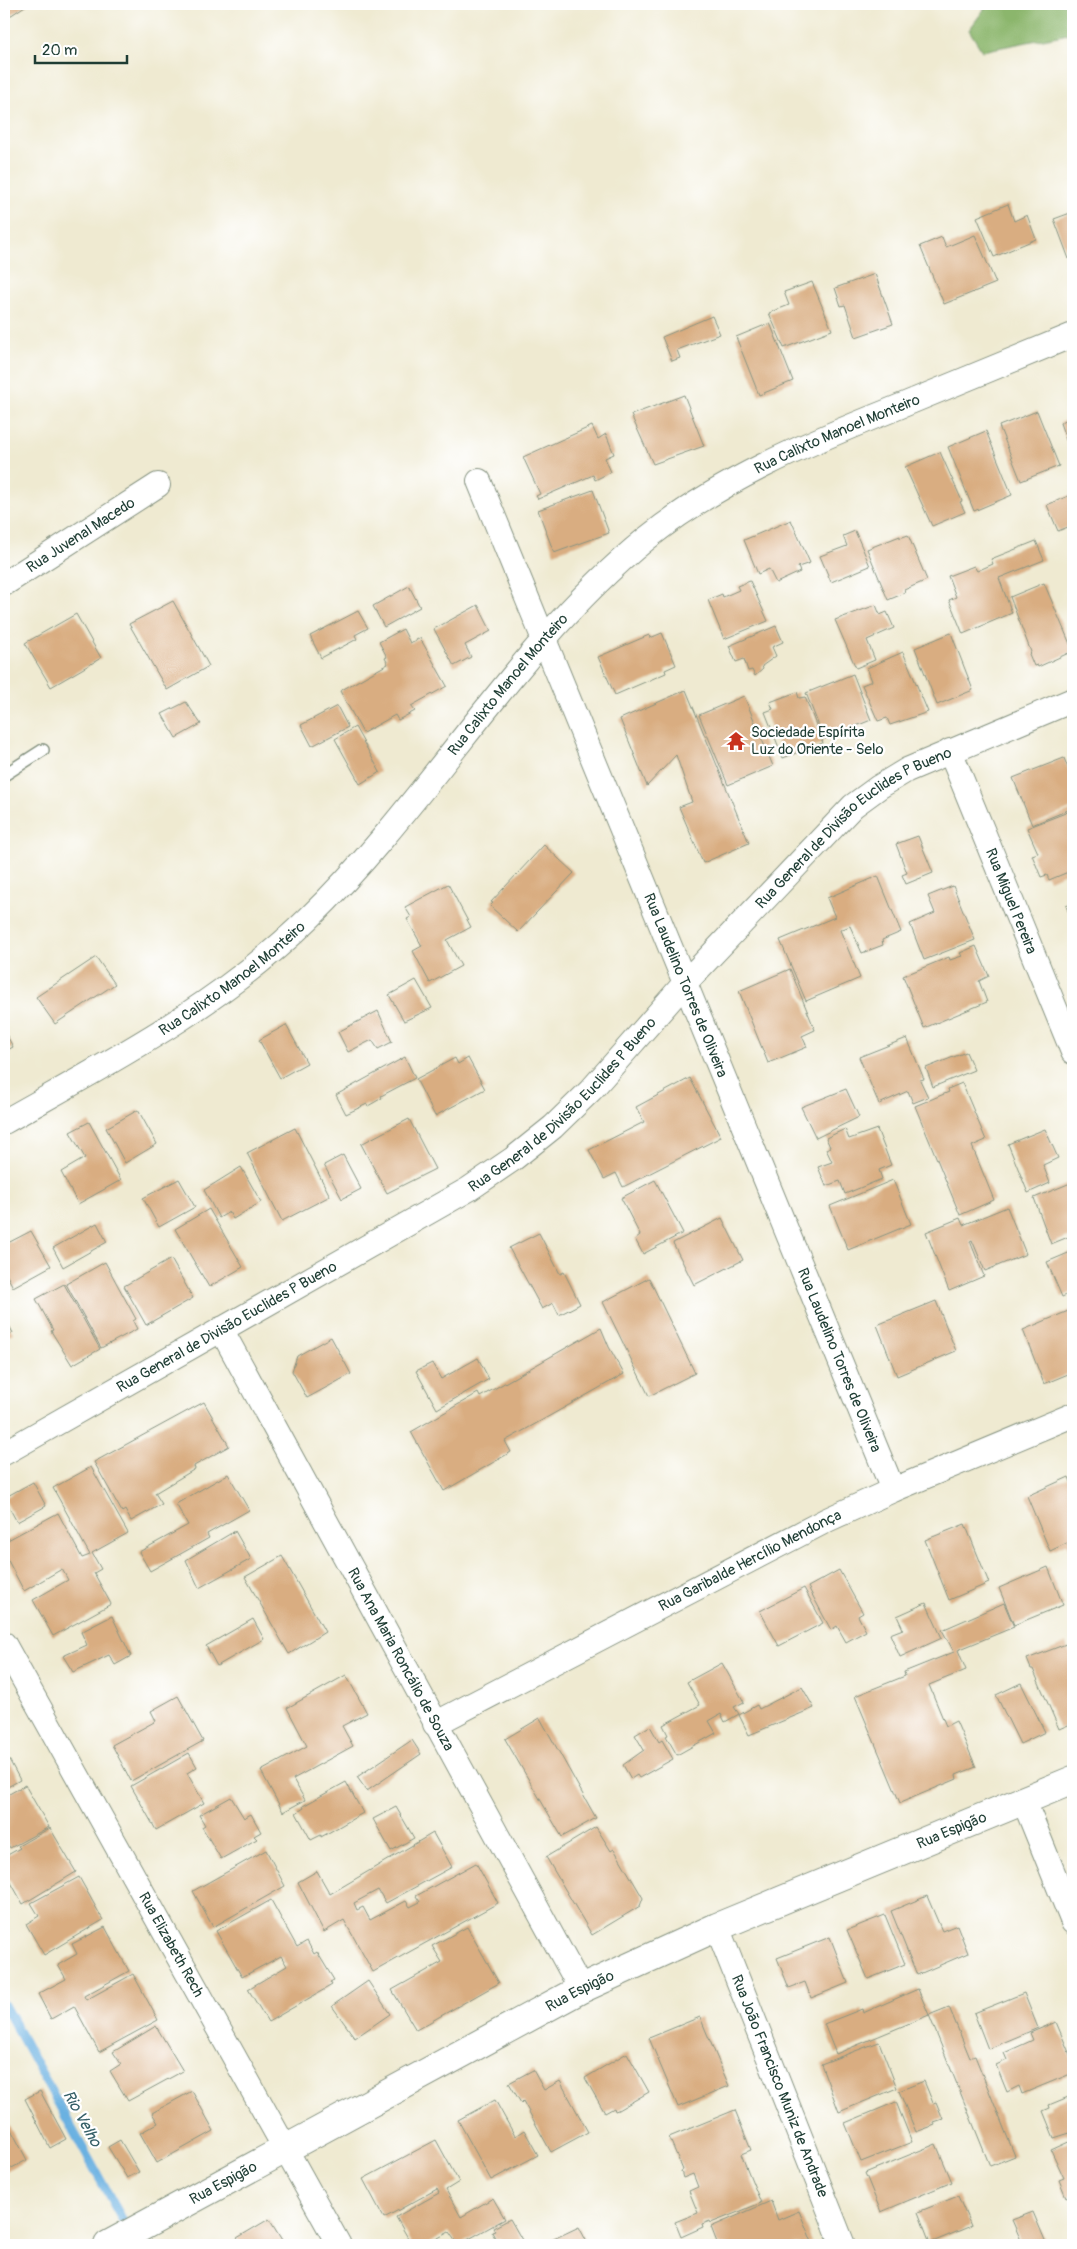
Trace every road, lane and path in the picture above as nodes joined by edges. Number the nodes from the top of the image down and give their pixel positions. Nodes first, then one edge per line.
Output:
1 (1073, 335) edge
2 (479, 481) dead end
3 (158, 485) dead end
4 (4, 584) edge
5 (544, 640) junction
6 (1073, 700) edge
7 (43, 750) dead end
8 (950, 751) junction
9 (4, 775) edge
10 (685, 983) junction
11 (1073, 1049) edge
12 (4, 1122) edge
13 (221, 1329) junction
14 (1073, 1415) edge
15 (4, 1454) edge
16 (893, 1490) junction
17 (4, 1644) edge
18 (435, 1724) junction
19 (1073, 1780) edge
20 (1024, 1800) junction
21 (1073, 1922) edge
22 (717, 1927) junction
23 (581, 1989) junction
24 (285, 2148) junction
25 (125, 2236) edge
26 (339, 2245) edge
27 (843, 2245) edge

1 - 5 street, Rua Calixto Manoel Monteiro
2 - 5 street, Rua Laudelino Torres de Oliveira
3 - 4 street, Rua Juvenal Macedo
5 - 10 street, Rua Laudelino Torres de Oliveira
5 - 12 street, Rua Calixto Manoel Monteiro
6 - 8 street, Rua General de Divisão Euclides P Bueno
7 - 9 lane
8 - 10 street, Rua General de Divisão Euclides P Bueno
8 - 11 street, Rua Miguel Pereira
10 - 13 street, Rua General de Divisão Euclides P Bueno
10 - 16 street, Rua Laudelino Torres de Oliveira
13 - 15 street, Rua General de Divisão Euclides P Bueno
13 - 18 street, Rua Ana Maria Roncálio de Souza
14 - 16 street, Rua Garibalde Hercílio Mendonça
16 - 18 street, Rua Garibalde Hercílio Mendonça
17 - 24 street, Rua Elizabeth Rech
18 - 23 street, Rua Ana Maria Roncálio de Souza
19 - 20 street, Rua Espigão
20 - 21 street
20 - 22 street, Rua Espigão
22 - 23 street, Rua Espigão
22 - 27 street, Rua João Francisco Muniz de Andrade
23 - 24 street, Rua Espigão
24 - 25 street, Rua Espigão
24 - 26 street, Rua Elizabeth Rech

